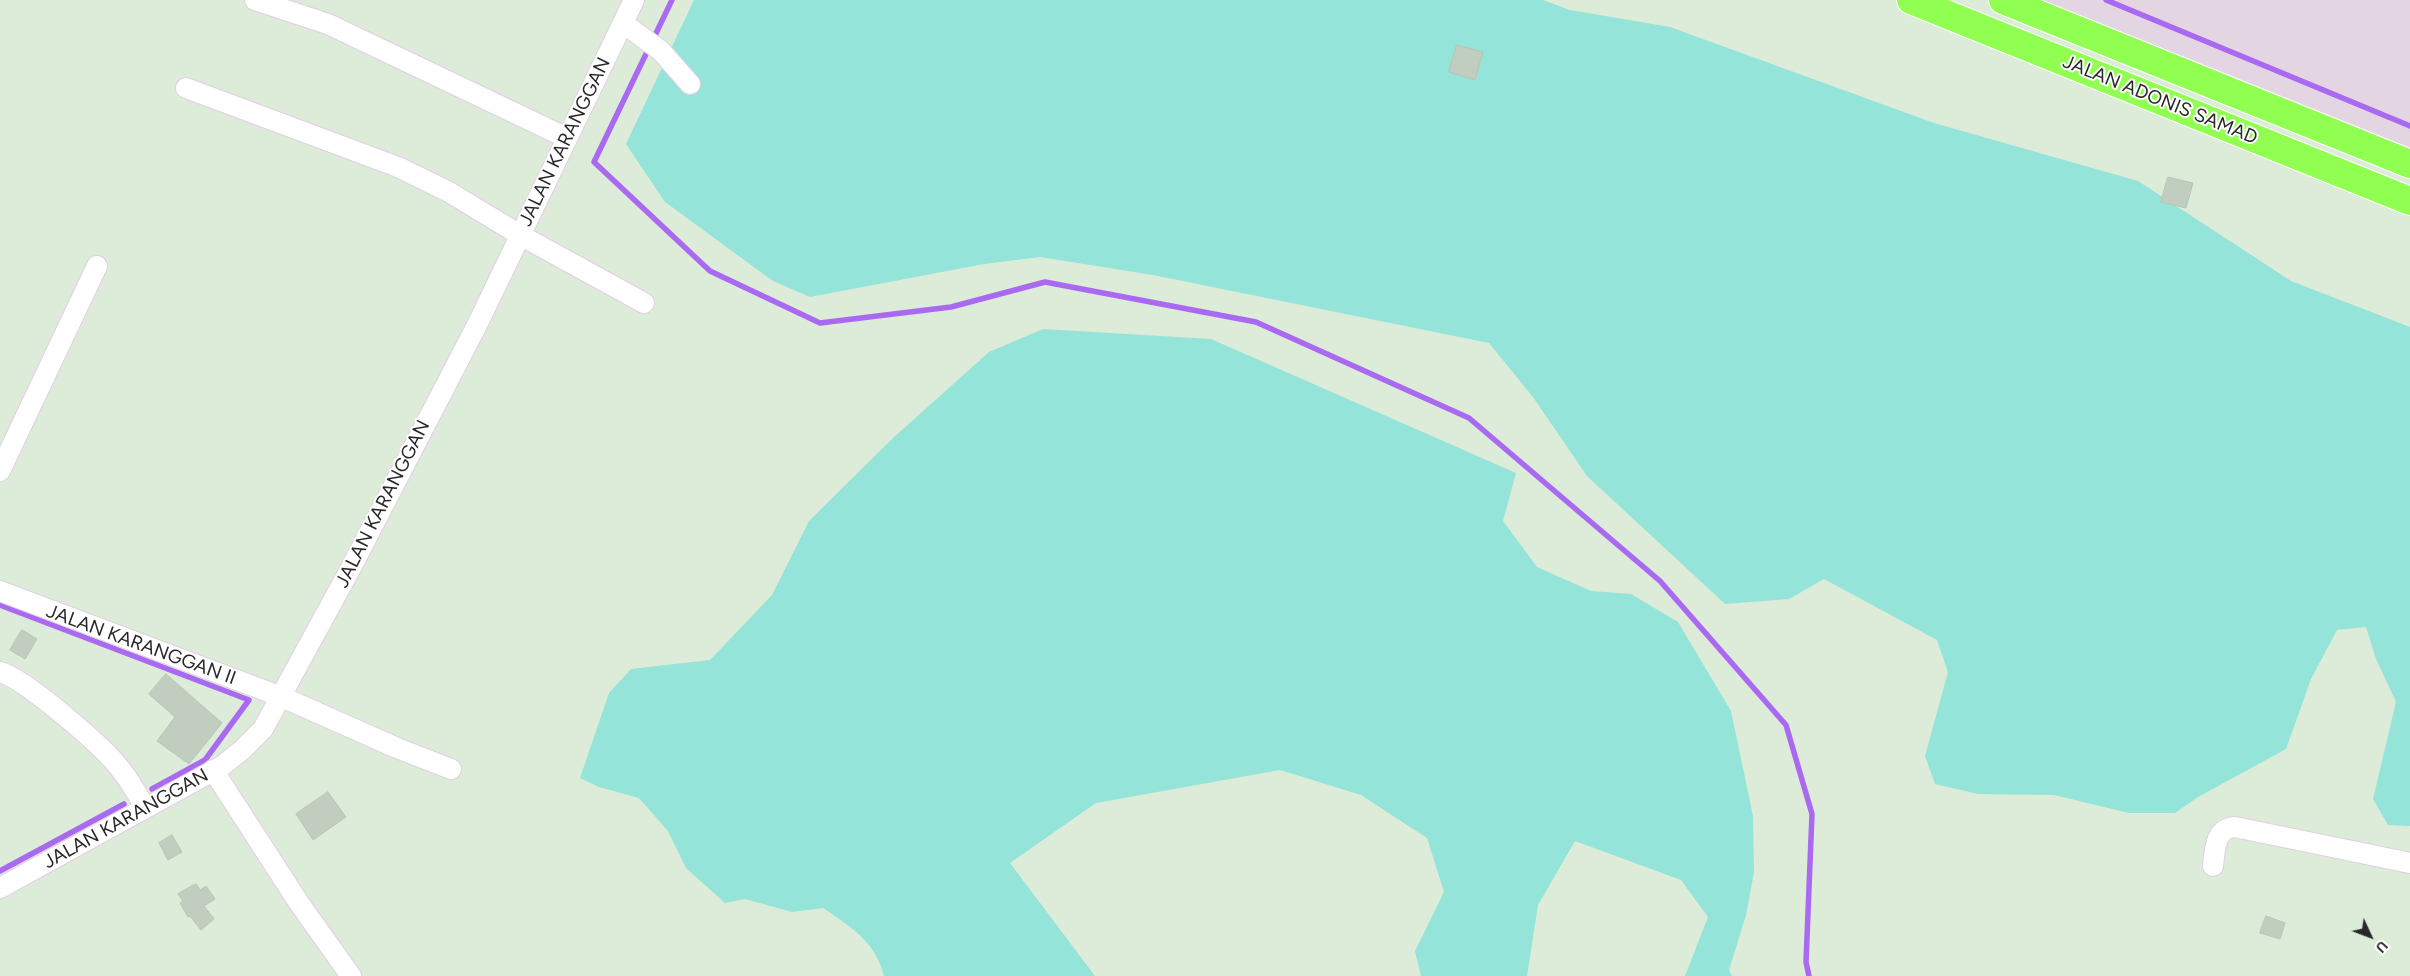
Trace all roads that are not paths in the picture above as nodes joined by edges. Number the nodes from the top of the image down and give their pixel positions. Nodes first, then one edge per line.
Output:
1 (255, 0) edge
2 (634, 0) edge
3 (1911, 0) edge
4 (2003, 0) edge
5 (623, 23) junction
6 (690, 84) dead end
7 (186, 88) dead end
8 (567, 138) junction
9 (2410, 164) edge
10 (2410, 201) edge
11 (520, 235) junction
12 (97, 266) dead end
13 (644, 303) dead end
14 (0, 471) edge
15 (0, 591) edge
16 (0, 672) edge
17 (282, 697) junction
18 (451, 769) dead end
19 (213, 770) junction
20 (145, 808) junction
21 (2410, 863) edge
22 (2213, 866) dead end
23 (0, 888) edge
24 (345, 974) edge

1 - 8 street
2 - 5 street, JALAN KARANGGAN
3 - 10 highway, JALAN ADONIS SAMAD
4 - 9 highway, JALAN ADONIS SAMAD
5 - 6 street
5 - 8 street, JALAN KARANGGAN
7 - 11 street
8 - 11 street, JALAN KARANGGAN
11 - 13 street
11 - 17 street, JALAN KARANGGAN
12 - 14 street
15 - 17 street, JALAN KARANGGAN II
16 - 20 street
17 - 18 street, JALAN KARANGGAN II
17 - 19 street, JALAN KARANGGAN
19 - 20 street, JALAN KARANGGAN
19 - 24 street
20 - 23 street, JALAN KARANGGAN
21 - 22 street

